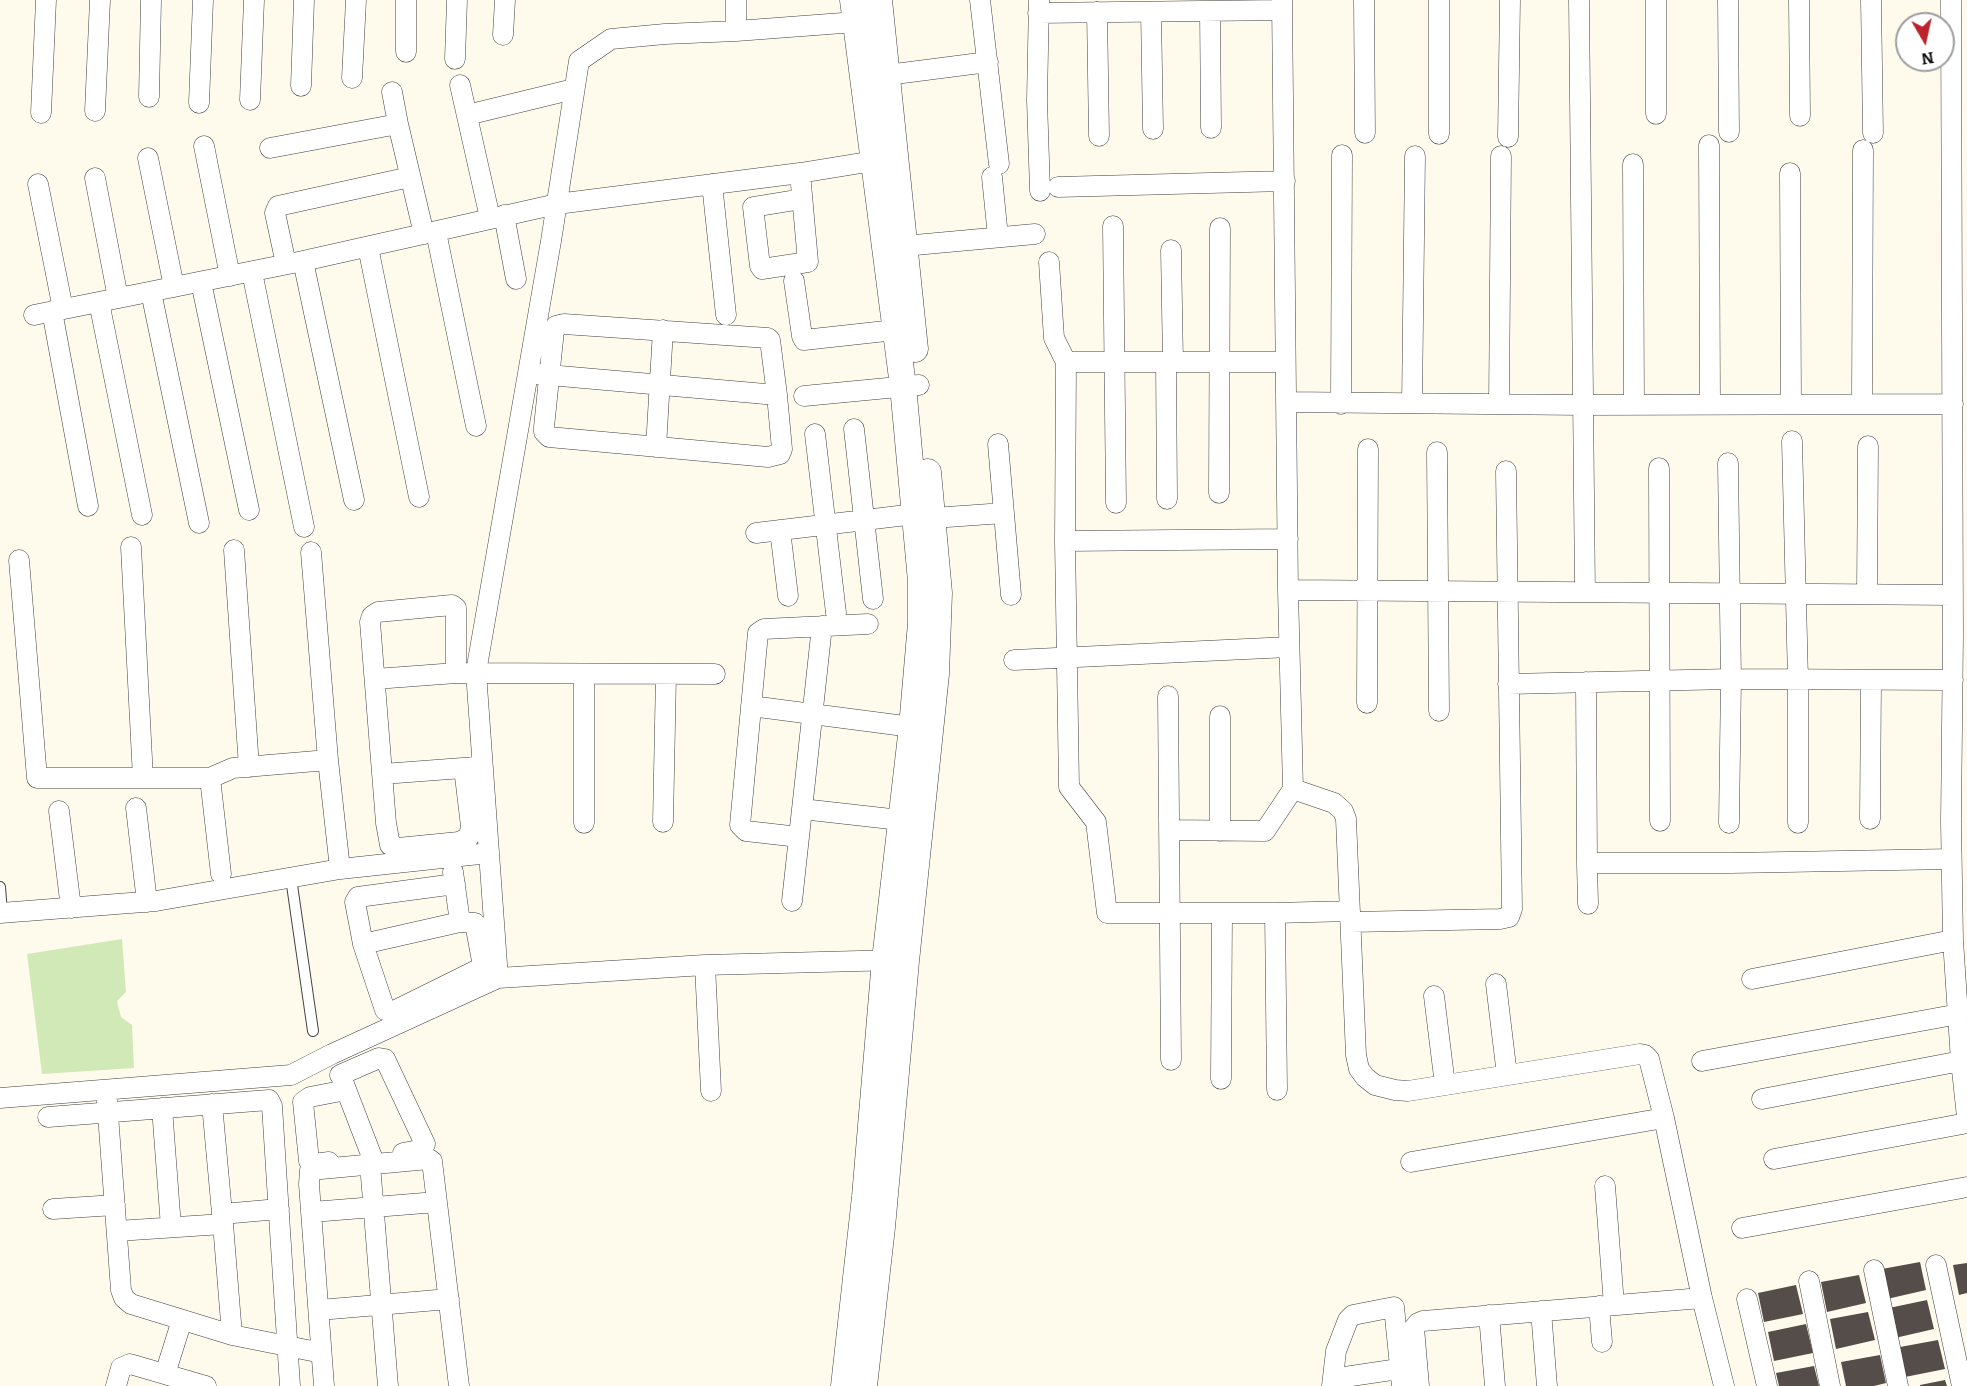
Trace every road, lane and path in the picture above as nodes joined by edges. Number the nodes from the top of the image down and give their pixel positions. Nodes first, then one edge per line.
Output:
1 (46, 0) edge
2 (100, 0) edge
3 (151, 0) edge
4 (202, 0) edge
5 (254, 0) edge
6 (304, 0) edge
7 (356, 0) edge
8 (406, 0) edge
9 (457, 0) edge
10 (505, 0) edge
11 (736, 0) edge
12 (879, 0) edge
13 (980, 0) edge
14 (1364, 0) edge
15 (1440, 0) edge
16 (1510, 0) edge
17 (1579, 0) edge
18 (1656, 0) edge
19 (1728, 0) edge
20 (1799, 0) edge
21 (1871, 0) edge
22 (1952, 0) edge
23 (1282, 5) edge
24 (1039, 6) edge
25 (854, 11) edge
26 (1210, 11) junction
27 (1097, 12) junction
28 (1151, 12) junction
29 (736, 31) junction
30 (503, 35) dead end
31 (406, 52) dead end
32 (455, 59) dead end
33 (988, 62) junction
34 (887, 75) junction
35 (352, 78) dead end
36 (460, 85) dead end
37 (301, 86) dead end
38 (574, 89) junction
39 (392, 92) dead end
40 (149, 96) dead end
41 (250, 100) dead end
42 (199, 104) dead end
43 (95, 111) dead end
44 (41, 113) dead end
45 (1656, 114) dead end
46 (467, 115) junction
47 (1800, 116) dead end
48 (398, 124) junction
49 (1211, 128) dead end
50 (1153, 129) dead end
51 (1729, 132) dead end
52 (1365, 133) dead end
53 (1873, 133) dead end
54 (1439, 134) dead end
55 (1099, 136) dead end
56 (1508, 137) dead end
57 (1709, 145) dead end
58 (204, 146) dead end
59 (270, 148) dead end
60 (1863, 150) dead end
61 (1342, 155) dead end
62 (1415, 156) dead end
63 (1501, 156) dead end
64 (148, 158) dead end
65 (885, 159) junction
66 (1959, 163) edge
67 (1633, 164) dead end
68 (800, 173) junction
69 (1790, 173) dead end
70 (410, 177) junction
71 (95, 178) dead end
72 (1285, 181) junction
73 (38, 184) dead end
74 (712, 184) junction
75 (802, 199) dead end
76 (557, 204) junction
77 (497, 217) junction
78 (1113, 226) dead end
79 (1220, 228) dead end
80 (430, 233) junction
81 (1035, 234) dead end
82 (998, 237) junction
83 (904, 246) junction
84 (368, 247) junction
85 (1171, 250) dead end
86 (295, 262) junction
87 (1049, 262) dead end
88 (252, 272) junction
89 (230, 276) junction
90 (516, 279) dead end
91 (794, 281) dead end
92 (201, 282) junction
93 (174, 287) junction
94 (151, 292) junction
95 (109, 300) junction
96 (50, 312) junction
97 (726, 315) dead end
98 (663, 330) junction
99 (896, 330) junction
100 (1960, 358) edge
101 (1115, 361) junction
102 (1221, 361) junction
103 (1066, 362) junction
104 (1169, 362) junction
105 (1285, 362) junction
106 (528, 373) junction
107 (548, 375) junction
108 (660, 385) junction
109 (911, 385) junction
110 (777, 395) junction
111 (804, 396) dead end
112 (1286, 402) junction
113 (1341, 404) junction
114 (1412, 404) junction
115 (1498, 404) junction
116 (1710, 404) junction
117 (1791, 404) junction
118 (1862, 404) junction
119 (1953, 404) junction
120 (1582, 405) junction
121 (1634, 405) junction
122 (476, 426) dead end
123 (854, 429) dead end
124 (814, 434) dead end
125 (1792, 441) dead end
126 (998, 444) dead end
127 (1868, 446) dead end
128 (656, 447) junction
129 (1368, 449) dead end
130 (1437, 452) dead end
131 (1960, 457) edge
132 (1728, 463) dead end
133 (1659, 468) dead end
134 (1506, 471) dead end
135 (1220, 493) dead end
136 (419, 497) dead end
137 (354, 500) dead end
138 (1167, 500) dead end
139 (1116, 503) dead end
140 (88, 506) dead end
141 (249, 510) dead end
142 (1004, 513) junction
143 (142, 515) dead end
144 (924, 516) junction
145 (865, 519) junction
146 (199, 523) dead end
147 (826, 524) junction
148 (304, 527) dead end
149 (780, 530) junction
150 (756, 532) dead end
151 (1288, 539) junction
152 (1065, 541) junction
153 (131, 547) dead end
154 (234, 550) dead end
155 (311, 552) dead end
156 (19, 560) dead end
157 (1288, 590) junction
158 (1367, 591) junction
159 (1438, 591) junction
160 (1508, 592) junction
161 (1585, 592) junction
162 (1659, 592) junction
163 (1730, 593) junction
164 (1795, 593) junction
165 (1867, 594) junction
166 (1011, 595) dead end
167 (1953, 595) junction
168 (788, 596) dead end
169 (873, 599) dead end
170 (829, 620) junction
171 (868, 624) dead end
172 (1960, 635) edge
173 (1289, 647) junction
174 (1068, 657) junction
175 (1014, 660) dead end
176 (466, 673) junction
177 (584, 674) junction
178 (715, 674) dead end
179 (666, 675) junction
180 (375, 679) junction
181 (1731, 679) junction
182 (1798, 680) junction
183 (1953, 680) junction
184 (1660, 681) junction
185 (1871, 681) junction
186 (1586, 682) junction
187 (1508, 684) junction
188 (1168, 696) dead end
189 (1367, 703) dead end
190 (751, 706) junction
191 (1439, 711) dead end
192 (813, 714) junction
193 (1220, 716) dead end
194 (912, 727) junction
195 (328, 760) junction
196 (249, 767) junction
197 (473, 767) junction
198 (383, 774) junction
199 (143, 778) junction
200 (210, 778) junction
201 (1293, 789) junction
202 (136, 808) dead end
203 (802, 809) junction
204 (59, 811) dead end
205 (1870, 819) dead end
206 (900, 820) junction
207 (1660, 821) dead end
208 (1959, 821) edge
209 (663, 822) dead end
210 (584, 823) dead end
211 (1729, 823) dead end
212 (1798, 823) dead end
213 (1169, 830) junction
214 (1220, 831) junction
215 (799, 837) junction
216 (489, 853) junction
217 (451, 857) junction
218 (1951, 859) junction
219 (1587, 863) junction
220 (340, 869) junction
221 (221, 874) dead end
222 (291, 878) junction
223 (455, 884) junction
224 (0, 887) edge
225 (792, 901) dead end
226 (147, 902) junction
227 (1588, 904) dead end
228 (71, 908) junction
229 (1, 913) edge
230 (1170, 913) junction
231 (1222, 913) junction
232 (1275, 913) junction
233 (1960, 915) edge
234 (1350, 916) junction
235 (460, 922) junction
236 (1953, 940) junction
237 (363, 944) junction
238 (895, 960) junction
239 (705, 964) junction
240 (498, 978) junction
241 (1752, 979) dead end
242 (1496, 984) dead end
243 (1962, 992) edge
244 (1434, 996) dead end
245 (1959, 1014) junction
246 (313, 1030) dead end
247 (332, 1054) junction
248 (1171, 1060) dead end
249 (1702, 1060) dead end
250 (1961, 1061) junction
251 (1507, 1075) junction
252 (291, 1076) junction
253 (1221, 1079) dead end
254 (343, 1083) junction
255 (1445, 1085) junction
256 (106, 1089) junction
257 (1277, 1090) dead end
258 (711, 1091) dead end
259 (0, 1098) edge
260 (1762, 1099) dead end
261 (212, 1104) junction
262 (162, 1108) junction
263 (107, 1112) junction
264 (48, 1117) dead end
265 (1967, 1117) edge
266 (1664, 1118) junction
267 (1967, 1123) edge
268 (1774, 1159) dead end
269 (371, 1160) junction
270 (1411, 1162) dead end
271 (1605, 1186) dead end
272 (1967, 1187) edge
273 (437, 1202) junction
274 (115, 1205) junction
275 (373, 1207) junction
276 (52, 1209) dead end
277 (279, 1209) junction
278 (312, 1212) junction
279 (222, 1219) junction
280 (171, 1227) junction
281 (1743, 1228) dead end
282 (117, 1231) junction
283 (1936, 1265) dead end
284 (1874, 1270) dead end
285 (1809, 1281) dead end
286 (1702, 1298) junction
287 (449, 1299) junction
288 (1747, 1299) dead end
289 (381, 1305) junction
290 (1606, 1305) junction
291 (319, 1310) junction
292 (1541, 1311) junction
293 (1490, 1315) junction
294 (182, 1320) junction
295 (232, 1335) junction
296 (1602, 1342) dead end
297 (288, 1348) junction
298 (312, 1351) junction
299 (165, 1374) junction
300 (1410, 1377) edge
301 (1339, 1382) edge
302 (116, 1386) edge
303 (206, 1386) edge
304 (290, 1386) edge
305 (315, 1386) edge
306 (324, 1386) edge
307 (388, 1386) edge
308 (459, 1386) edge
309 (844, 1386) edge
310 (864, 1386) edge
311 (1495, 1386) edge
312 (1547, 1386) edge
313 (1724, 1386) edge
314 (1767, 1386) edge
315 (1830, 1386) edge
316 (1898, 1386) edge
317 (1962, 1386) edge

1 - 44 street
2 - 43 street
3 - 40 street
4 - 42 street
5 - 41 street
6 - 37 street
7 - 35 street
8 - 31 street
9 - 32 street
10 - 30 street
11 - 29 street
12 - 34 street
13 - 33 street
14 - 52 street
15 - 54 street
16 - 56 street
17 - 120 street
18 - 45 street
19 - 51 street
20 - 47 street
21 - 53 street
22 - 66 street
23 - 26 street
23 - 72 street
24 - 27 street
24 - 72 street
25 - 29 street
25 - 65 street
26 - 28 street
26 - 49 street
27 - 28 street
27 - 55 street
28 - 50 street
29 - 38 street
33 - 34 street
33 - 82 street
34 - 65 street
36 - 46 street
38 - 46 street
38 - 76 street
39 - 48 street
46 - 77 street
48 - 59 street
48 - 70 street
57 - 116 street
58 - 89 street
60 - 118 street
61 - 113 street
62 - 114 street
63 - 115 street
64 - 93 street
65 - 68 street
65 - 83 street
65 - 99 street
66 - 100 street
67 - 121 street
68 - 74 street
68 - 75 street
69 - 117 street
70 - 80 street
70 - 86 street
71 - 95 street
72 - 105 street
73 - 96 street
74 - 76 street
74 - 97 street
76 - 77 street
76 - 106 street
77 - 80 street
77 - 90 street
78 - 101 street
79 - 102 street
80 - 84 street
80 - 122 street
81 - 82 street
82 - 83 street
83 - 109 street
84 - 86 street
84 - 136 street
85 - 104 street
86 - 88 street
86 - 137 street
87 - 103 street
88 - 89 street
88 - 148 street
89 - 92 street
91 - 99 street
92 - 93 street
92 - 141 street
93 - 94 street
94 - 95 street
94 - 146 street
95 - 96 street
95 - 143 street
96 - 140 street
98 - 107 street
98 - 108 street
98 - 110 street
99 - 109 street
100 - 119 street
101 - 103 street
101 - 104 street
101 - 139 street
102 - 104 street
102 - 105 street
102 - 135 street
103 - 152 street
104 - 138 street
105 - 112 street
106 - 107 street
106 - 176 street
107 - 108 street
107 - 128 street
108 - 110 street
108 - 128 street
109 - 111 street
109 - 144 street
110 - 128 street
112 - 113 street
112 - 151 street
113 - 114 street
114 - 115 street
115 - 120 street
116 - 117 street
116 - 121 street
117 - 118 street
118 - 119 street
119 - 131 street
120 - 121 street
120 - 161 street
123 - 145 street
124 - 147 street
125 - 164 street
126 - 142 street
127 - 165 street
129 - 158 street
130 - 159 street
131 - 167 street
132 - 163 street
133 - 162 street
134 - 160 street
142 - 144 street
142 - 166 street
144 - 145 street
144 - 194 street
144 - 238 street
145 - 147 street
145 - 169 street
147 - 149 street
147 - 170 street
149 - 150 street
149 - 168 street
151 - 152 street
151 - 157 street
152 - 174 street
153 - 199 street
154 - 196 street
155 - 195 street
156 - 199 street
157 - 158 street
157 - 173 street
158 - 159 street
158 - 189 street
159 - 160 street
159 - 191 street
160 - 161 street
160 - 187 street
161 - 162 street
162 - 163 street
162 - 184 street
163 - 164 street
163 - 181 street
164 - 165 street
164 - 182 street
165 - 167 street
167 - 172 street
170 - 171 street
170 - 190 street
170 - 192 street
172 - 183 street
173 - 174 street
173 - 201 street
174 - 175 street
174 - 230 street
176 - 177 street
176 - 180 street
176 - 180 street
176 - 197 street
177 - 179 street
177 - 210 street
178 - 179 street
179 - 209 street
180 - 198 street
181 - 182 street
181 - 184 street
181 - 211 street
182 - 185 street
182 - 212 street
183 - 185 street
183 - 208 street
184 - 186 street
184 - 207 street
185 - 205 street
186 - 187 street
186 - 219 street
187 - 234 street
188 - 213 street
190 - 192 street
190 - 215 street
192 - 194 street
192 - 203 street
193 - 214 street
194 - 206 street
195 - 196 street
195 - 220 street
196 - 200 street
197 - 198 street
197 - 198 street
197 - 216 street
199 - 200 street
200 - 221 street
201 - 214 street
201 - 234 street
202 - 226 street
203 - 206 street
203 - 215 street
204 - 228 street
206 - 238 street
208 - 218 street
213 - 214 street
213 - 230 street
215 - 225 street
216 - 217 street
216 - 240 street
217 - 220 street
217 - 223 street
218 - 219 street
218 - 233 street
219 - 227 street
220 - 222 street
222 - 226 street
222 - 246 lane
223 - 235 street
223 - 237 street
224 - 229 lane
226 - 228 street
228 - 229 street
230 - 231 street
230 - 248 street
231 - 232 street
231 - 253 street
232 - 234 street
232 - 257 street
233 - 236 street
234 - 255 street
235 - 237 street
235 - 237 street
236 - 241 street
236 - 243 street
238 - 239 street
238 - 309 street
238 - 310 street
239 - 240 street
239 - 258 street
240 - 247 street
242 - 251 street
243 - 245 street
244 - 255 street
245 - 249 street
245 - 250 street
247 - 252 street
247 - 254 street
250 - 260 street
250 - 265 street
251 - 255 street
251 - 266 street
252 - 256 street
252 - 298 street
254 - 269 street
254 - 269 street
254 - 269 street
256 - 259 street
256 - 263 street
261 - 262 street
261 - 277 street
261 - 279 street
262 - 263 street
262 - 280 street
263 - 264 street
263 - 274 street
266 - 270 street
266 - 286 street
267 - 268 street
269 - 273 street
269 - 275 street
269 - 278 street
271 - 290 street
272 - 281 street
273 - 275 street
273 - 287 street
274 - 276 street
274 - 282 street
275 - 278 street
275 - 289 street
277 - 279 street
277 - 297 street
278 - 291 street
279 - 280 street
279 - 295 street
280 - 282 street
282 - 294 street
283 - 317 street
284 - 316 street
285 - 315 street
286 - 290 street
286 - 313 street
287 - 289 street
287 - 308 street
288 - 314 street
289 - 291 street
289 - 307 street
290 - 292 street
290 - 296 street
291 - 306 street
292 - 293 street
292 - 312 street
293 - 300 street
293 - 311 street
294 - 295 street
294 - 299 street
295 - 297 street
297 - 298 street
297 - 304 street
298 - 305 street
299 - 302 street
299 - 303 street
300 - 301 street
300 - 301 street

